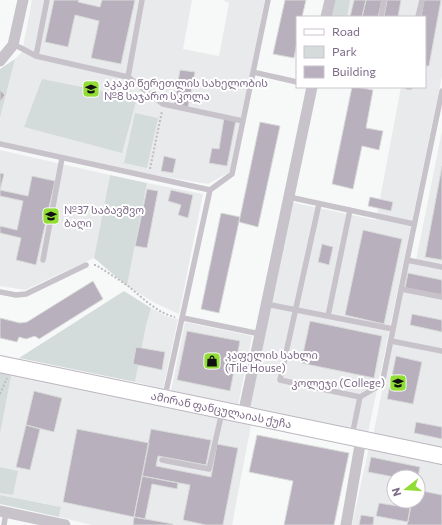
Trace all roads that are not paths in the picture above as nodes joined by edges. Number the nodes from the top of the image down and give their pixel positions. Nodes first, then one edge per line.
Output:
1 (23, 0) edge
2 (47, 0) edge
3 (142, 0) edge
4 (268, 0) edge
5 (330, 0) edge
6 (384, 0) edge
7 (422, 0) edge
8 (326, 16) edge
9 (381, 16) edge
10 (418, 16) edge
11 (13, 45) junction
12 (36, 56) junction
13 (0, 61) edge
14 (253, 72) junction
15 (128, 76) junction
16 (296, 82) edge
17 (312, 88) edge
18 (442, 91) edge
19 (242, 121) junction
20 (0, 144) edge
21 (62, 158) junction
22 (210, 190) junction
23 (289, 197) junction
24 (319, 204) junction
25 (350, 210) junction
26 (414, 224) junction
27 (42, 260) dead end
28 (407, 260) junction
29 (86, 265) road end
30 (442, 267) edge
31 (401, 288) junction
32 (0, 292) edge
33 (442, 297) edge
34 (266, 304) junction
35 (296, 310) junction
36 (328, 316) junction
37 (182, 318) junction
38 (393, 329) junction
39 (260, 334) junction
40 (391, 341) junction
41 (442, 351) edge
42 (6, 365) edge
43 (165, 398) junction
44 (360, 398) junction
45 (222, 410) junction
46 (243, 414) junction
47 (356, 438) junction
48 (442, 456) edge
49 (162, 460) dead end
50 (3, 512) edge
51 (4, 525) edge
52 (65, 525) edge
53 (346, 525) edge

1 - 11 street
2 - 12 lane
3 - 15 lane
4 - 14 lane
5 - 8 street
6 - 9 lane
7 - 10 lane
11 - 12 lane
11 - 13 street
12 - 15 lane
14 - 16 lane
14 - 19 lane
15 - 19 lane
17 - 23 street
18 - 26 lane
19 - 22 lane
20 - 21 lane
21 - 22 lane
21 - 27 lane
22 - 37 lane
23 - 24 lane
23 - 34 street
24 - 25 lane
24 - 35 lane
25 - 26 lane
25 - 36 lane
26 - 28 lane
28 - 30 lane
28 - 31 lane
29 - 32 lane
31 - 33 lane
31 - 38 lane
34 - 35 lane
34 - 39 street
35 - 36 lane
35 - 44 lane
36 - 38 lane
37 - 39 lane
37 - 43 lane
38 - 40 lane
39 - 46 street
40 - 41 lane
40 - 44 lane
42 - 43 street, ამირან ფანცულაიას ქუჩა
43 - 45 street, ამირან ფანცულაიას ქუჩა
44 - 47 lane
45 - 46 street, ამირან ფანცულაიას ქუჩა
45 - 49 lane
46 - 47 street, ამირან ფანცულაიას ქუჩა
47 - 48 street, ამირან ფანცულაიას ქუჩა
47 - 53 street
50 - 51 lane
50 - 52 street

